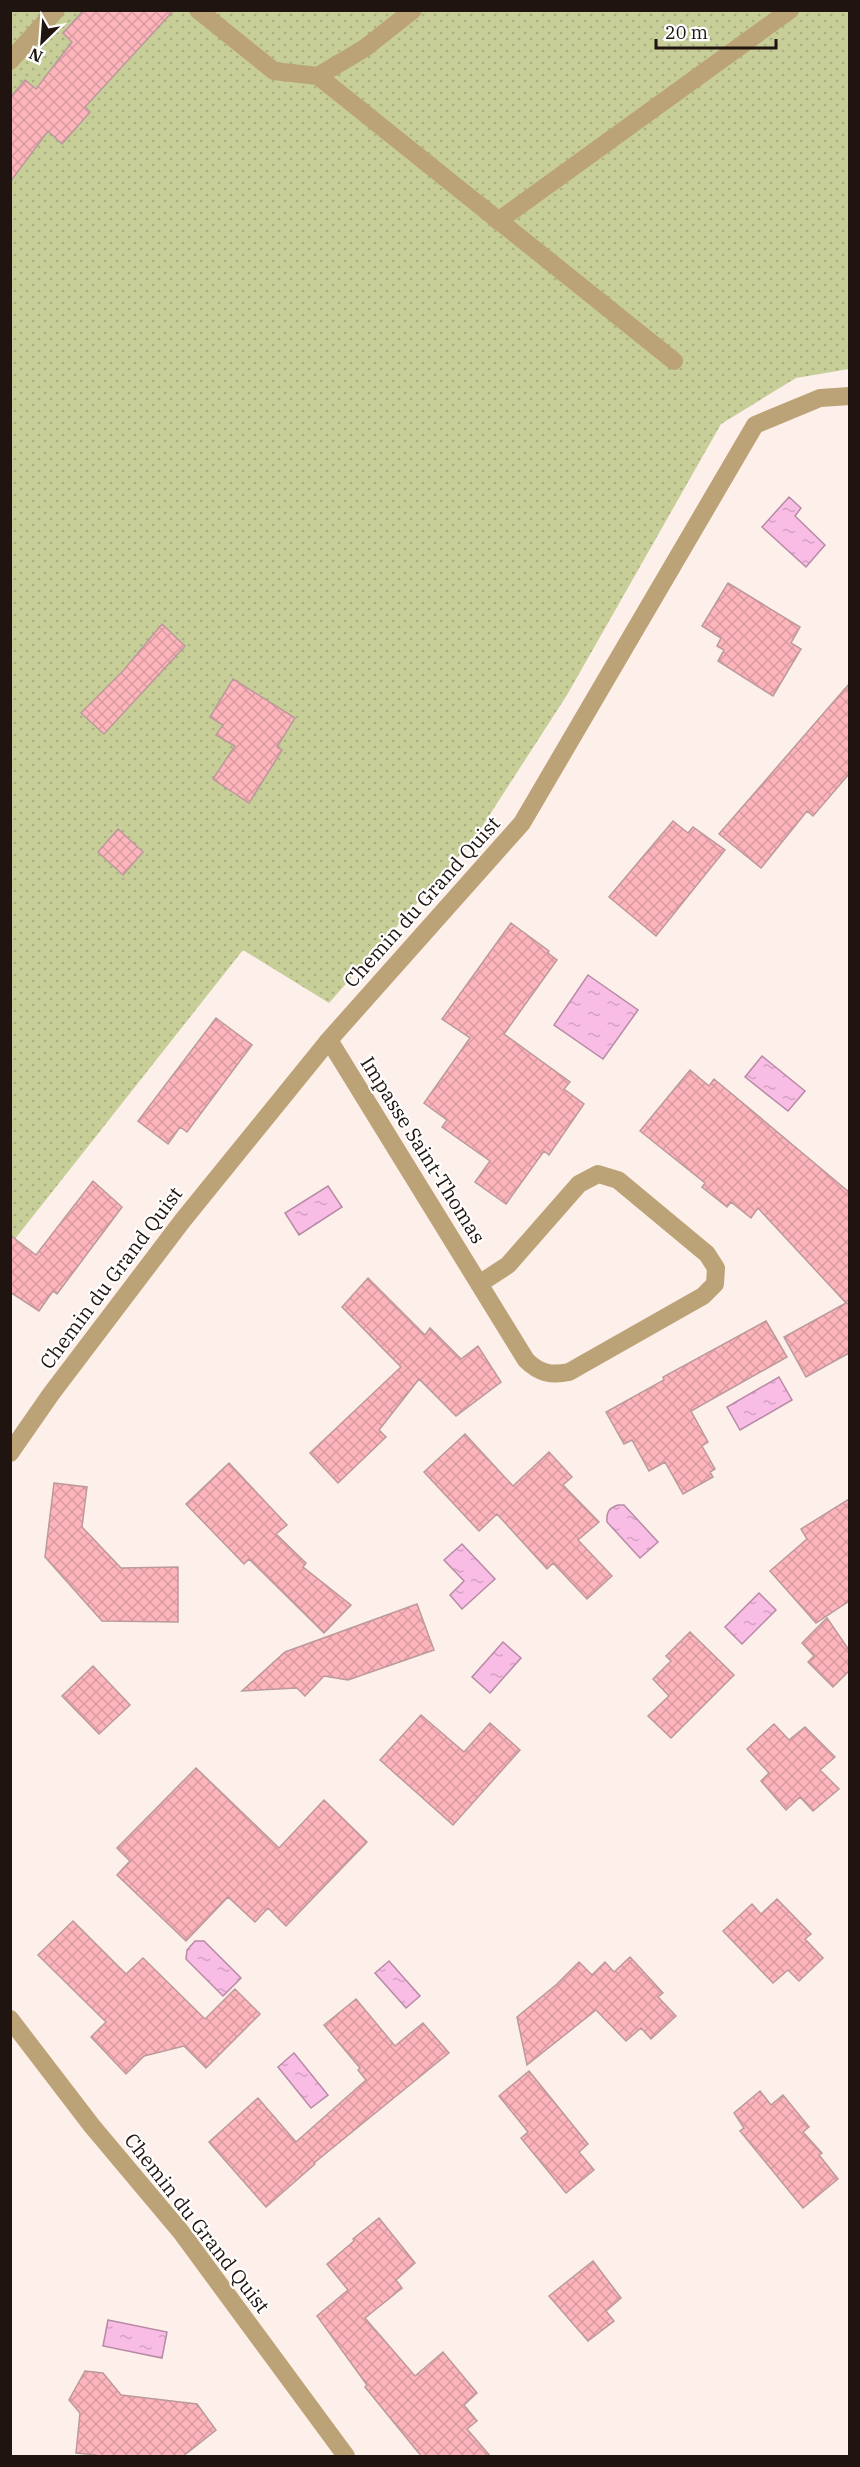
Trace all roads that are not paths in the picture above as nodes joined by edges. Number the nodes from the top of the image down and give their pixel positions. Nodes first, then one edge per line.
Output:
1 (56, 10) edge
2 (198, 10) edge
3 (413, 10) edge
4 (790, 10) edge
5 (10, 61) edge
6 (318, 76) junction
7 (498, 221) junction
8 (674, 361) dead end
9 (845, 397) edge
10 (329, 1040) junction
11 (479, 1284) junction
12 (10, 1453) edge
13 (10, 2019) edge
14 (346, 2457) edge

1 - 5 street
2 - 6 street
3 - 6 street
4 - 7 street
6 - 7 street
7 - 8 street
9 - 10 street, Chemin du Grand Quist
10 - 11 street, Impasse Saint-Thomas
10 - 12 street, Chemin du Grand Quist
11 - 11 street, Impasse Saint-Thomas
13 - 14 street, Chemin du Grand Quist

